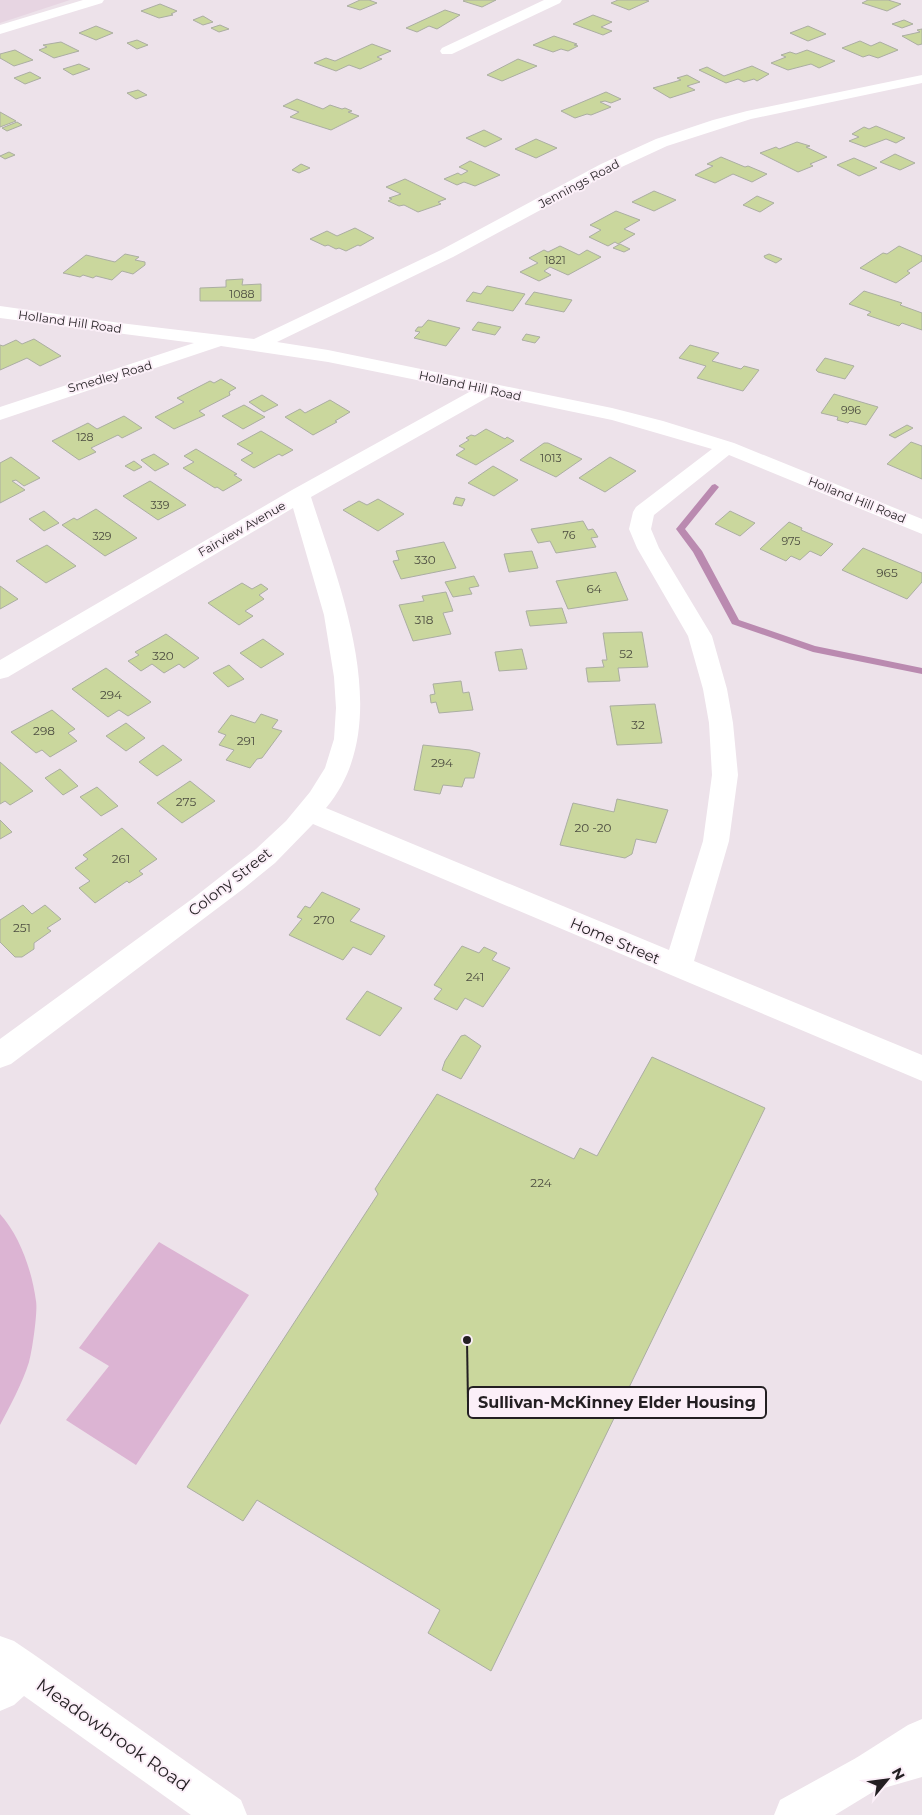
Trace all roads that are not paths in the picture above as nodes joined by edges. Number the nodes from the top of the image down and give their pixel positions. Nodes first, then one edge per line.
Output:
1 (97, 0) edge
2 (555, 0) edge
3 (0, 30) edge
4 (447, 52) dead end
5 (922, 79) edge
6 (0, 312) edge
7 (220, 341) junction
8 (257, 345) junction
9 (487, 390) junction
10 (0, 414) edge
11 (727, 447) junction
12 (300, 495) junction
13 (922, 527) edge
14 (0, 671) edge
15 (309, 812) junction
16 (678, 967) junction
17 (0, 1055) edge
18 (922, 1068) edge
19 (7, 1672) edge
20 (922, 1739) edge
21 (922, 1757) edge
22 (870, 1772) junction
23 (226, 1815) edge
24 (795, 1815) edge

1 - 3 main road
2 - 4 main road
5 - 8 main road, Jennings Road
6 - 7 main road, Holland Hill Road
7 - 8 main road, Holland Hill Road
7 - 10 main road, Smedley Road
8 - 9 main road, Holland Hill Road
9 - 11 main road, Holland Hill Road
9 - 12 main road, Fairview Avenue
11 - 13 main road, Holland Hill Road
11 - 16 main road
12 - 14 main road, Fairview Avenue
12 - 15 main road, Colony Street
15 - 16 main road, Home Street
15 - 17 main road, Colony Street
16 - 18 main road, Home Street
19 - 23 main road, Meadowbrook Road
20 - 22 main road
21 - 22 main road
22 - 24 main road

